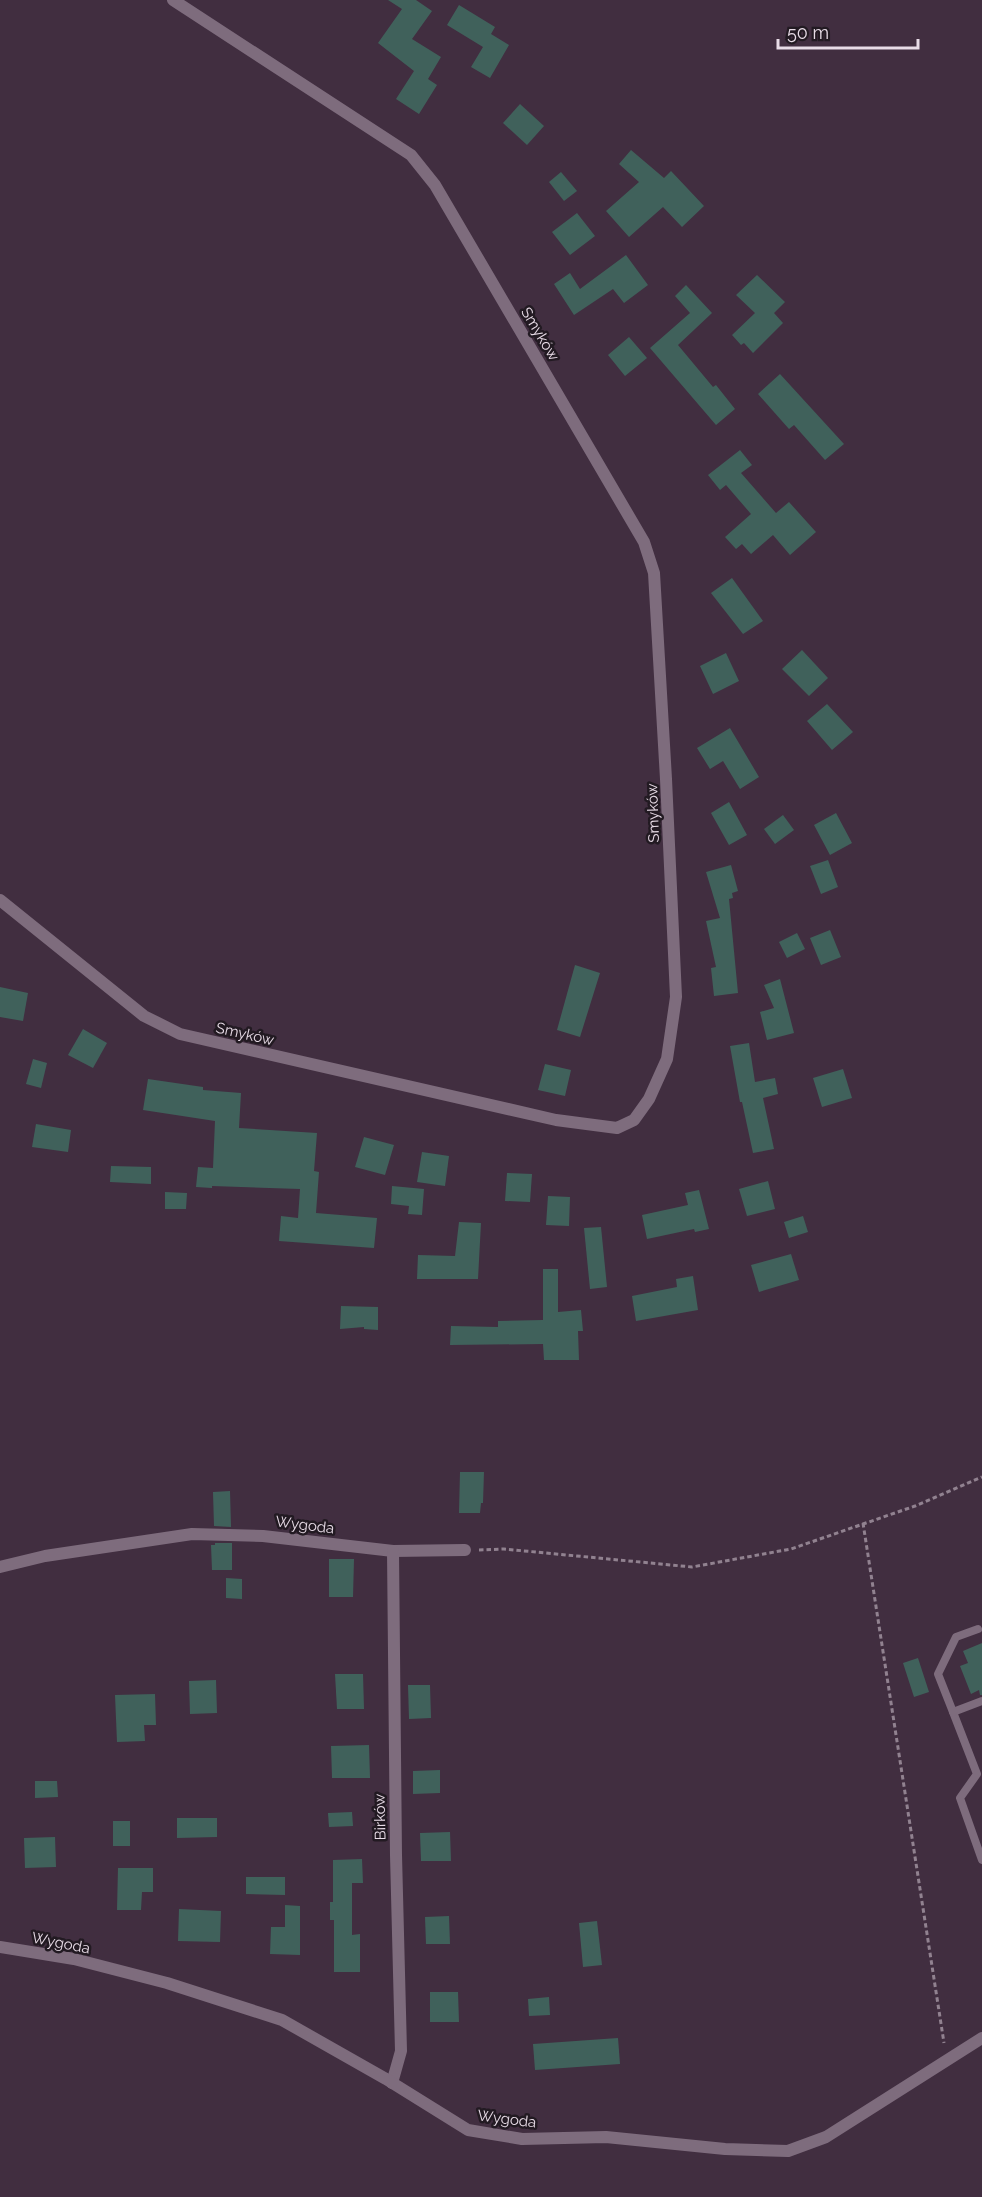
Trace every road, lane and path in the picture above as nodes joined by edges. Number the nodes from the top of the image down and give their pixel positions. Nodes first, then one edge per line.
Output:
1 (173, 0) edge
2 (0, 900) edge
3 (982, 1477) edge
4 (863, 1524) junction
5 (465, 1550) joint
6 (393, 1551) junction
7 (0, 1567) edge
8 (978, 1629) dead end
9 (982, 1701) edge
10 (953, 1712) junction
11 (982, 1860) edge
12 (0, 1947) edge
13 (982, 2038) edge
14 (947, 2061) junction
15 (392, 2083) junction

1 - 2 street, Smyków
3 - 4 path
4 - 5 path
4 - 14 path
5 - 6 street, Wygoda
6 - 7 street, Wygoda
6 - 15 street, Birków
8 - 10 lane
9 - 10 lane
10 - 11 lane
12 - 15 street, Wygoda
13 - 14 street, Wygoda
14 - 15 street, Wygoda

